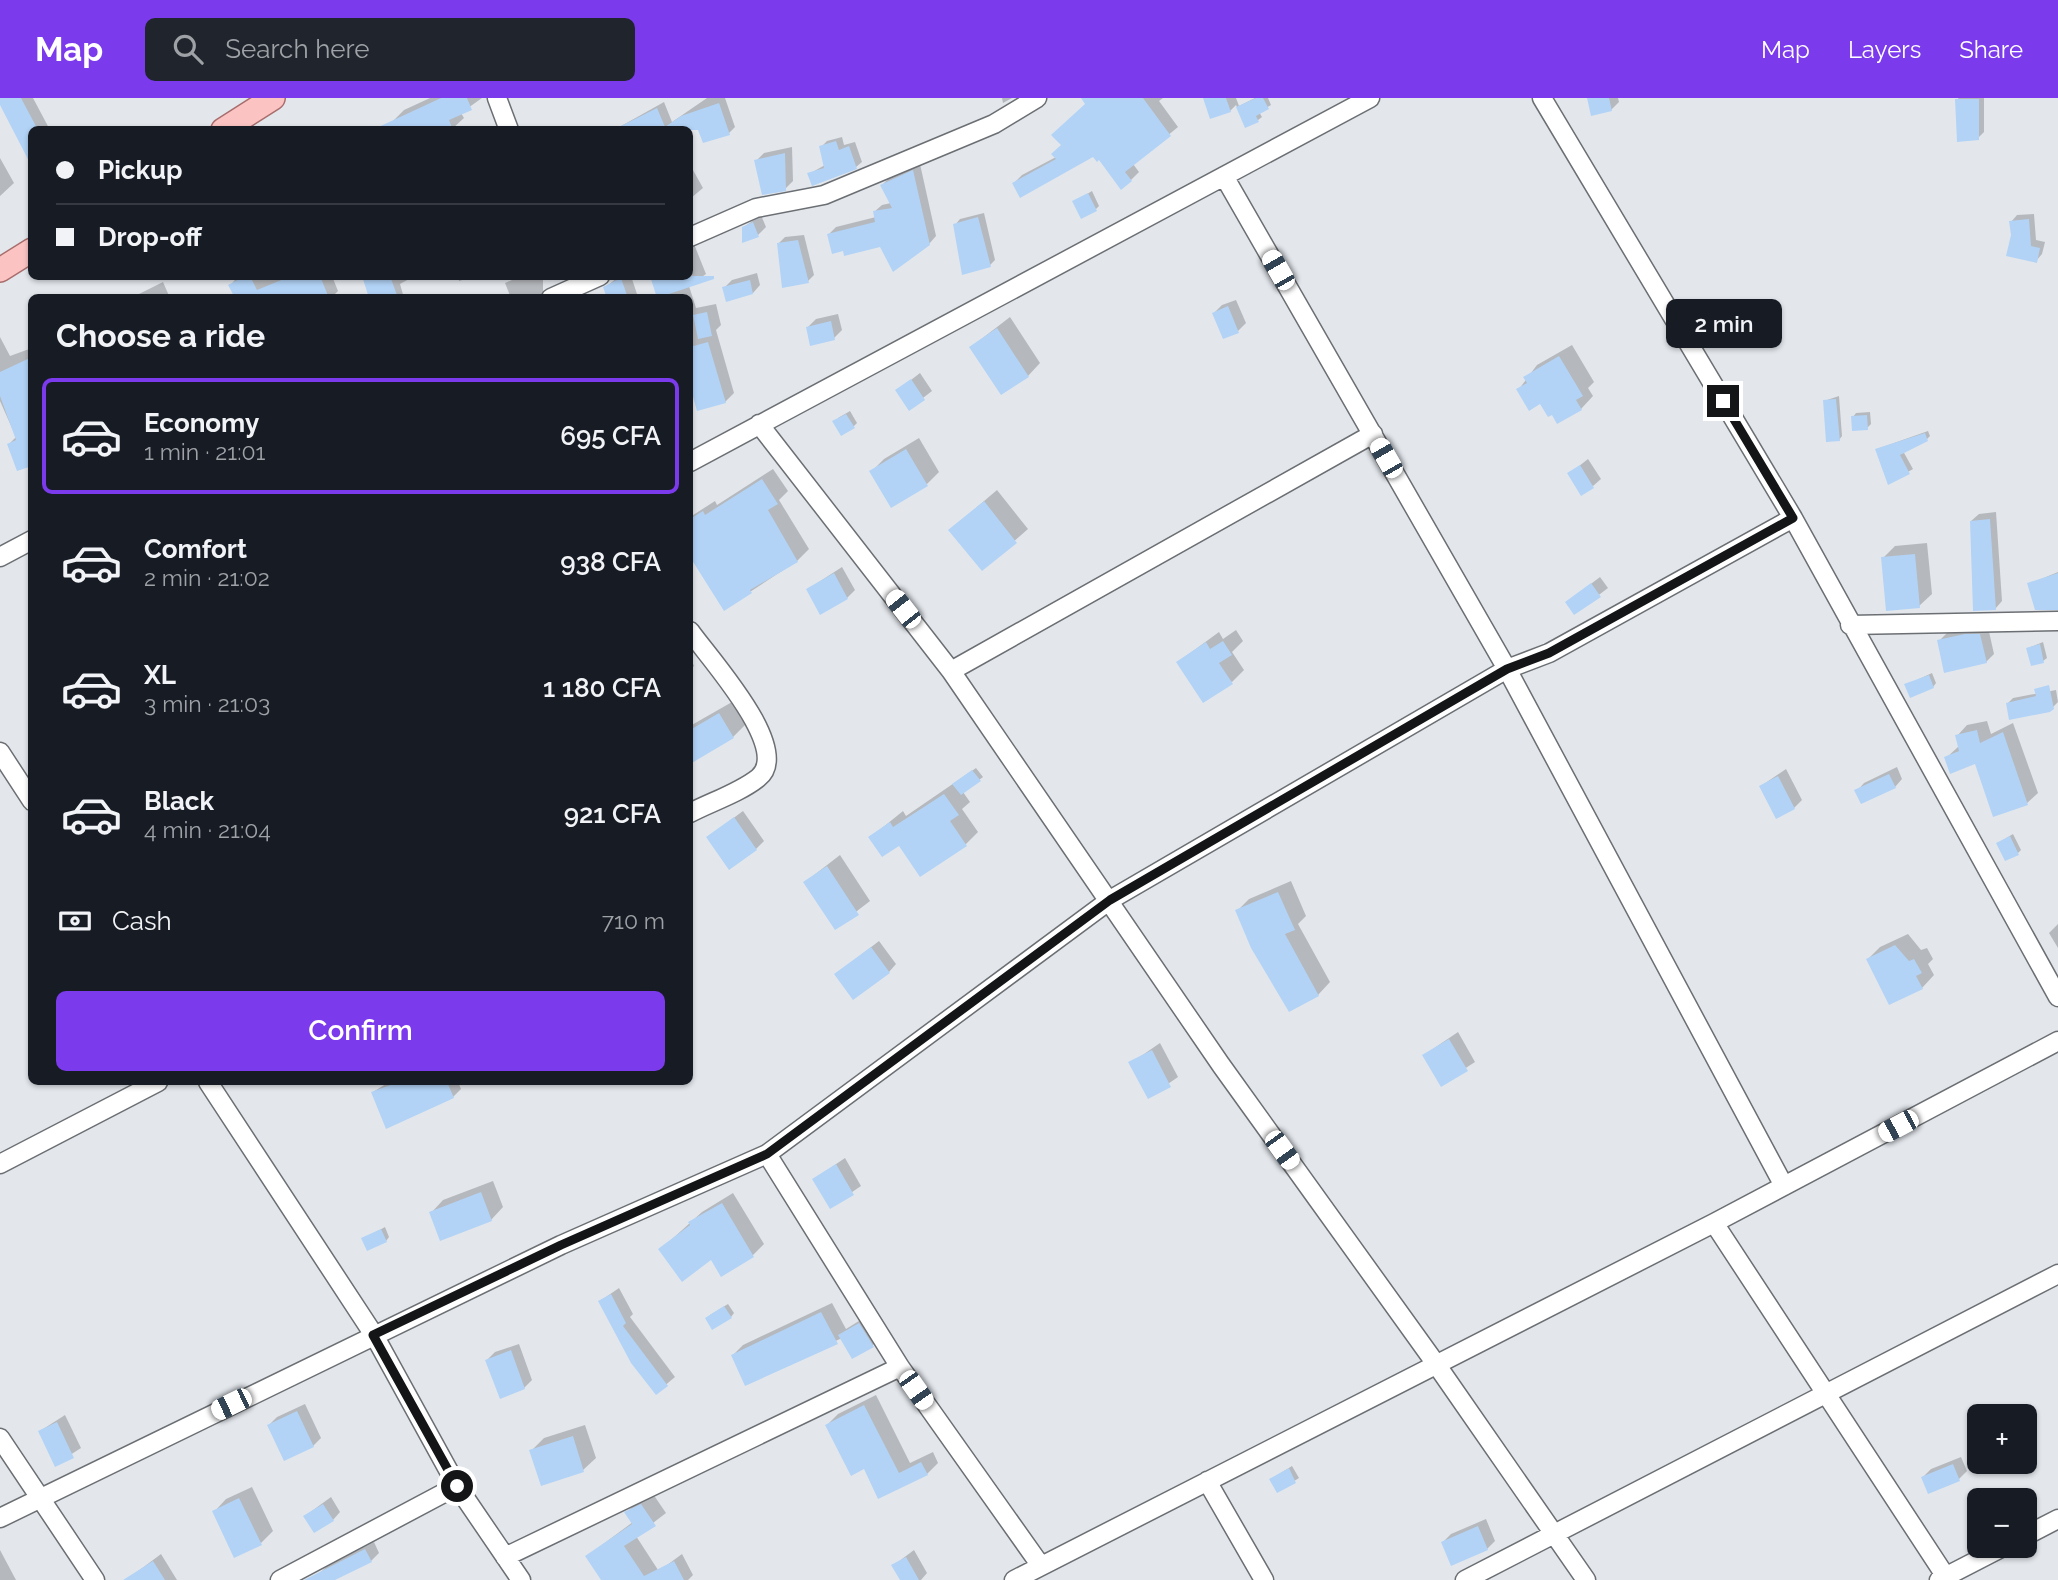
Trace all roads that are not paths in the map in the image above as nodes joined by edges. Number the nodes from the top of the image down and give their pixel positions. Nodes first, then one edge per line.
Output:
1 (272, 98) edge
2 (497, 98) edge
3 (1037, 98) edge
4 (1370, 98) edge
5 (1542, 98) edge
6 (229, 126) edge
7 (508, 126) edge
8 (1224, 176) junction
9 (693, 236) edge
10 (28, 252) edge
11 (0, 270) edge
12 (591, 280) edge
13 (572, 288) edge
14 (759, 425) junction
15 (1373, 434) junction
16 (693, 460) edge
17 (1793, 518) junction
18 (28, 542) edge
19 (0, 557) edge
20 (2058, 621) edge
21 (1850, 625) junction
22 (693, 635) edge
23 (1507, 669) junction
24 (951, 671) junction
25 (0, 752) edge
26 (28, 795) edge
27 (693, 811) edge
28 (1110, 900) junction
29 (2058, 997) edge
30 (2058, 1041) edge
31 (152, 1085) edge
32 (210, 1085) edge
33 (767, 1154) junction
34 (0, 1164) edge
35 (1784, 1186) junction
36 (1714, 1223) junction
37 (2058, 1274) edge
38 (373, 1335) junction
39 (1436, 1364) junction
40 (900, 1367) junction
41 (1827, 1393) junction
42 (0, 1438) edge
43 (1207, 1481) junction
44 (457, 1486) junction
45 (41, 1496) junction
46 (0, 1518) edge
47 (2058, 1519) edge
48 (2037, 1530) edge
49 (1554, 1534) junction
50 (505, 1557) junction
51 (1983, 1558) edge
52 (1041, 1566) junction
53 (1945, 1579) edge
54 (95, 1580) edge
55 (280, 1580) edge
56 (521, 1580) edge
57 (1014, 1580) edge
58 (1264, 1580) edge
59 (1465, 1580) edge
60 (1586, 1580) edge

1 - 6 main road
2 - 7 street
3 - 9 street
4 - 8 street
5 - 17 street
8 - 14 street
8 - 15 street
10 - 11 main road
12 - 13 street
14 - 16 street
14 - 24 street
15 - 23 street
15 - 24 street
17 - 21 street
17 - 23 street
18 - 19 street
20 - 21 street
21 - 29 street
22 - 27 street
23 - 28 street
23 - 35 street
24 - 28 street
25 - 26 street
28 - 33 street
28 - 39 street
30 - 35 street
31 - 34 street
32 - 38 street
33 - 38 street
33 - 40 street
35 - 36 street
36 - 39 street
36 - 41 street
37 - 41 street
38 - 44 street
38 - 45 street
39 - 43 street
39 - 49 street
40 - 50 street
40 - 52 street
41 - 49 street
41 - 53 street
42 - 45 street
43 - 52 street
43 - 58 street
44 - 50 street
44 - 55 street
45 - 46 street
45 - 54 street
47 - 48 street
49 - 59 street
49 - 60 street
50 - 56 street
51 - 53 street
52 - 57 street

